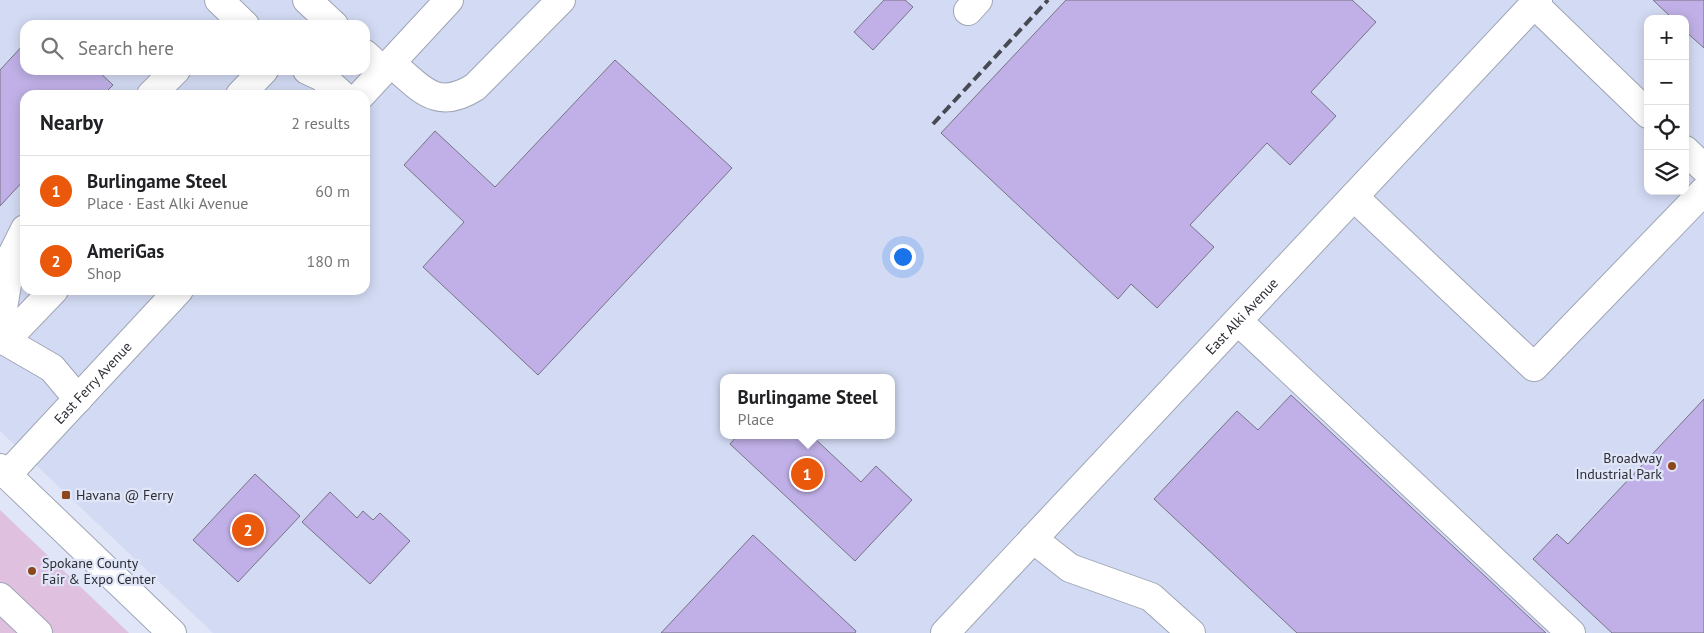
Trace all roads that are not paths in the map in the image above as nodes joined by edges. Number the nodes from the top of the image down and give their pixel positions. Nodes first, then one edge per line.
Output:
1 (308, 0) edge
2 (449, 0) edge
3 (561, 0) edge
4 (1536, 2) edge
5 (329, 20) edge
6 (380, 62) edge
7 (171, 75) edge
8 (259, 75) edge
9 (317, 75) edge
10 (156, 90) edge
11 (245, 90) edge
12 (336, 90) edge
13 (364, 90) edge
14 (1644, 110) edge
15 (1689, 154) edge
16 (1704, 168) edge
17 (1704, 191) edge
18 (1354, 197) junction
19 (20, 239) edge
20 (48, 295) edge
21 (174, 295) edge
22 (1238, 320) junction
23 (2, 335) edge
24 (78, 399) junction
25 (4, 471) edge
26 (1033, 539) junction
27 (0, 597) edge
28 (38, 633) edge
29 (172, 633) edge
30 (945, 633) edge
31 (1191, 633) edge
32 (1571, 633) edge

1 - 5 street
2 - 6 street
3 - 6 street
4 - 14 street
4 - 18 street, East Alki Avenue
6 - 13 street
7 - 10 street
8 - 11 street
9 - 12 street
15 - 16 street
17 - 18 street
18 - 22 street, East Alki Avenue
19 - 23 street
20 - 23 street
21 - 24 street, East Ferry Avenue
22 - 26 street, East Alki Avenue
22 - 32 street
23 - 24 street
24 - 25 street, East Ferry Avenue
25 - 29 street
26 - 30 street, East Alki Avenue
26 - 31 street
27 - 28 street

